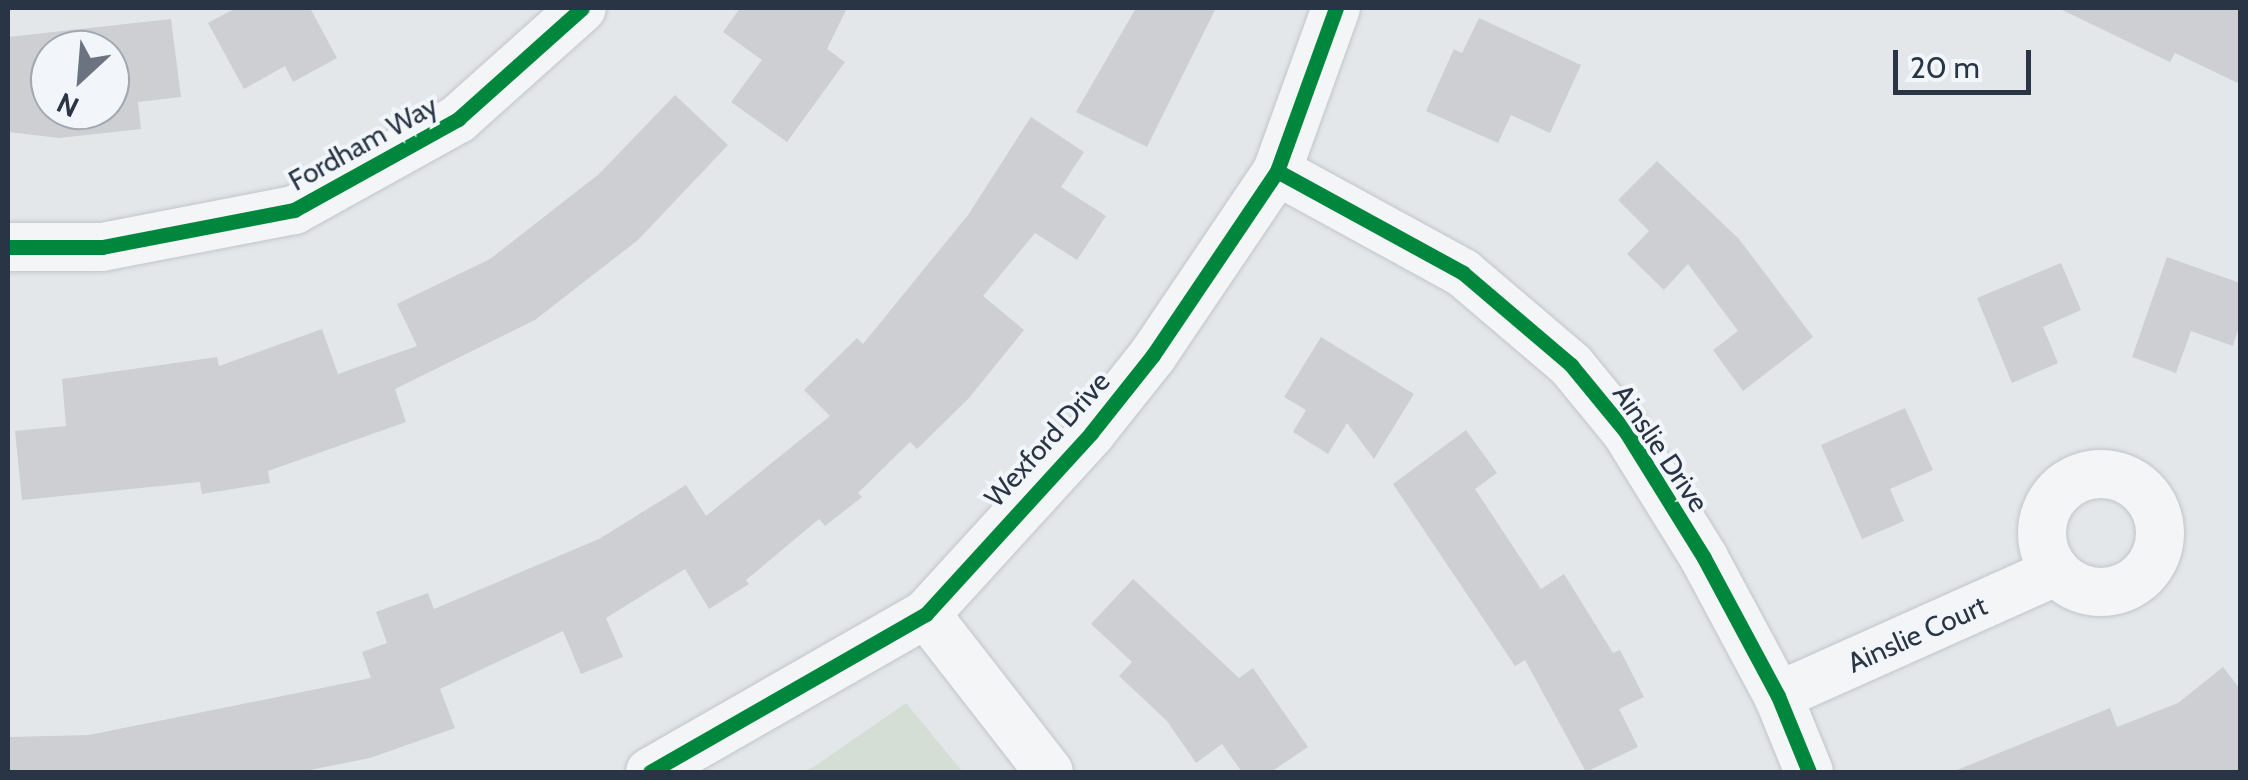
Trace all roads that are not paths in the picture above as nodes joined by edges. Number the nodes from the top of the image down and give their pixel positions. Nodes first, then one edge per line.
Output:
1 (582, 8) edge
2 (1336, 8) edge
3 (1277, 171) junction
4 (8, 247) edge
5 (2055, 572) dead end
6 (926, 614) junction
7 (1778, 696) junction
8 (650, 772) edge
9 (1049, 772) edge
10 (1810, 772) edge

1 - 4 street, Fordham Way
2 - 3 street, Wexford Drive
3 - 6 street, Wexford Drive
3 - 7 street, Ainslie Drive
5 - 7 street, Ainslie Court
6 - 8 street, Wexford Drive
6 - 9 street
7 - 10 street, Ainslie Drive

